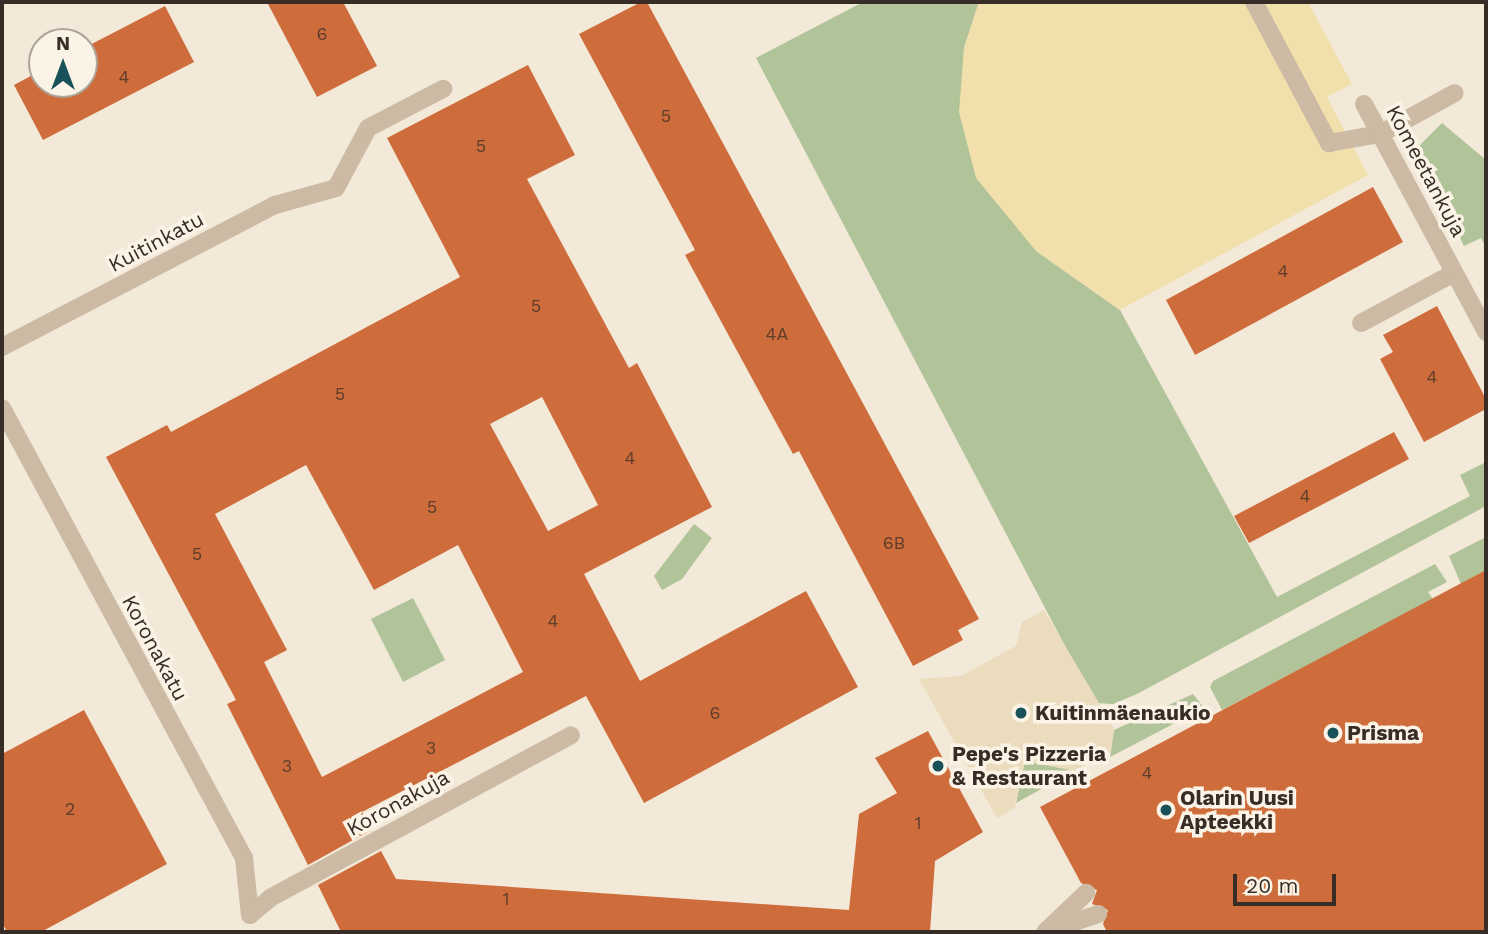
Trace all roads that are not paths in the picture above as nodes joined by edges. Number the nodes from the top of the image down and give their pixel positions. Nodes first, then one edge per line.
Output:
1 (1254, 2) edge
2 (443, 89) dead end
3 (1455, 93) dead end
4 (1364, 104) dead end
5 (1380, 134) junction
6 (1454, 272) junction
7 (1361, 323) dead end
8 (1486, 332) edge
9 (2, 347) edge
10 (2, 408) edge
11 (571, 735) dead end
12 (1086, 893) dead end
13 (1098, 914) dead end
14 (250, 915) joint
15 (1045, 932) edge

1 - 5 street
2 - 9 street, Kuitinkatu
3 - 5 street
4 - 5 street, Komeetankuja
5 - 6 street, Komeetankuja
6 - 7 street
6 - 8 street, Komeetankuja
10 - 14 street, Koronakatu
11 - 14 street, Koronakuja
12 - 15 street
13 - 15 street

